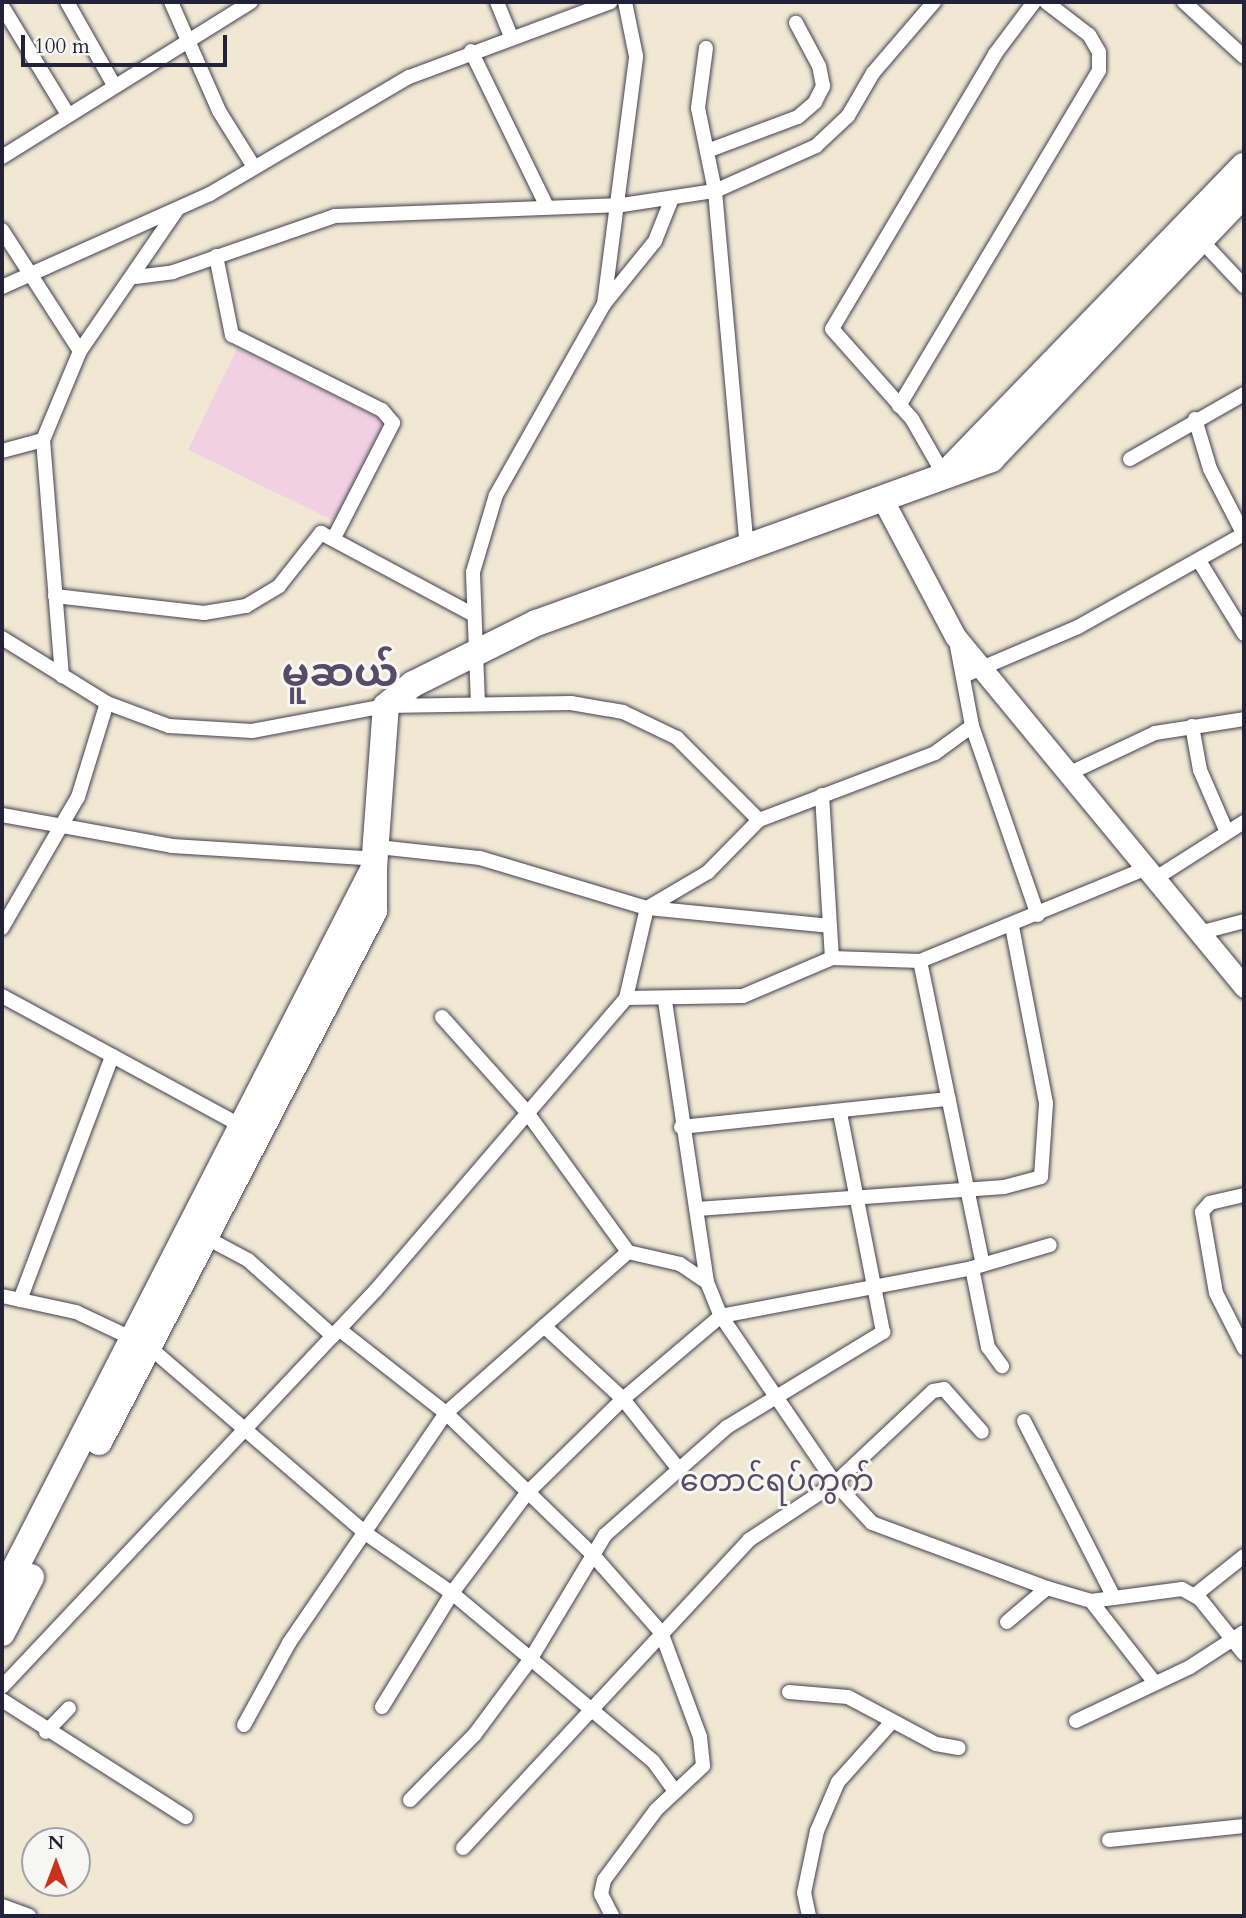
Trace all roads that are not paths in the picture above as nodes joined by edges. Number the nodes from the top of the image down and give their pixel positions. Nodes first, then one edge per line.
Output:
1 (67, 2) edge
2 (171, 2) edge
3 (251, 2) edge
4 (498, 2) edge
5 (611, 2) edge
6 (625, 2) edge
7 (934, 2) edge
8 (1034, 2) edge
9 (1046, 2) edge
10 (1184, 2) edge
11 (2, 6) edge
12 (796, 23) dead end
13 (510, 35) junction
14 (188, 40) junction
15 (706, 48) dead end
16 (471, 51) junction
17 (1244, 57) edge
18 (114, 85) junction
19 (67, 113) junction
20 (707, 151) junction
21 (2, 157) edge
22 (1244, 166) edge
23 (254, 167) junction
24 (715, 191) junction
25 (1244, 194) edge
26 (672, 198) junction
27 (622, 205) junction
28 (547, 207) junction
29 (177, 210) junction
30 (2, 230) edge
31 (1194, 233) junction
32 (216, 256) junction
33 (32, 273) junction
34 (135, 277) junction
35 (2, 286) edge
36 (1244, 286) edge
37 (604, 304) junction
38 (80, 351) junction
39 (1244, 394) edge
40 (899, 406) junction
41 (1195, 419) junction
42 (43, 440) junction
43 (2, 451) edge
44 (1129, 459) dead end
45 (944, 475) junction
46 (883, 500) junction
47 (1244, 535) edge
48 (334, 538) junction
49 (747, 548) junction
50 (1201, 564) junction
51 (55, 596) junction
52 (470, 612) junction
53 (1244, 634) edge
54 (2, 638) edge
55 (474, 652) junction
56 (972, 673) junction
57 (62, 676) junction
58 (107, 703) junction
59 (478, 704) junction
60 (386, 706) junction
61 (1244, 719) edge
62 (972, 726) junction
63 (1192, 726) junction
64 (1070, 773) junction
65 (822, 794) junction
66 (2, 815) edge
67 (759, 820) junction
68 (1244, 822) edge
69 (62, 828) junction
70 (1226, 830) junction
71 (376, 858) junction
72 (1152, 872) junction
73 (647, 908) junction
74 (1038, 915) junction
75 (1244, 922) edge
76 (829, 926) junction
77 (1012, 926) junction
78 (2, 928) edge
79 (1199, 933) junction
80 (832, 958) junction
81 (920, 961) junction
82 (1244, 987) edge
83 (2, 996) edge
84 (626, 998) junction
85 (665, 1001) junction
86 (442, 1017) dead end
87 (111, 1056) junction
88 (949, 1099) junction
89 (526, 1111) junction
90 (840, 1112) junction
91 (681, 1127) junction
92 (248, 1130) junction
93 (968, 1189) junction
94 (1244, 1195) edge
95 (860, 1196) junction
96 (697, 1209) junction
97 (205, 1237) junction
98 (1050, 1245) dead end
99 (628, 1252) junction
100 (977, 1267) junction
101 (707, 1282) junction
102 (873, 1289) junction
103 (2, 1296) edge
104 (20, 1300) junction
105 (721, 1316) junction
106 (544, 1326) junction
107 (336, 1333) junction
108 (140, 1341) junction
109 (1244, 1348) edge
110 (1002, 1366) dead end
111 (777, 1396) junction
112 (623, 1399) junction
113 (446, 1413) junction
114 (1024, 1422) dead end
115 (982, 1432) dead end
116 (244, 1433) junction
117 (677, 1467) junction
118 (835, 1483) junction
119 (527, 1493) junction
120 (368, 1535) junction
121 (593, 1555) junction
122 (1244, 1556) edge
123 (1047, 1588) junction
124 (452, 1593) junction
125 (2, 1594) edge
126 (1195, 1595) junction
127 (1113, 1596) junction
128 (1091, 1601) junction
129 (1007, 1622) dead end
130 (661, 1632) junction
131 (2, 1633) edge
132 (1238, 1636) edge
133 (1244, 1654) edge
134 (530, 1660) junction
135 (1155, 1683) junction
136 (2, 1687) edge
137 (789, 1692) dead end
138 (2, 1700) edge
139 (382, 1707) dead end
140 (69, 1708) dead end
141 (593, 1712) junction
142 (1076, 1721) dead end
143 (891, 1723) junction
144 (244, 1725) dead end
145 (46, 1732) junction
146 (959, 1748) dead end
147 (674, 1790) junction
148 (410, 1800) dead end
149 (186, 1817) dead end
150 (1242, 1830) edge
151 (1109, 1840) dead end
152 (463, 1848) dead end
153 (2, 1906) edge
154 (29, 1916) edge
155 (612, 1916) edge
156 (810, 1916) edge

1 - 18 street
2 - 14 street
3 - 14 street
4 - 13 street
5 - 13 street
6 - 27 street
7 - 24 street
8 - 40 street
9 - 40 street
10 - 17 street
11 - 19 street
12 - 20 street
13 - 16 street
14 - 18 street
14 - 23 street
15 - 20 street
16 - 23 street
16 - 28 street
18 - 19 street
19 - 21 street
20 - 24 street
22 - 31 highway
23 - 29 street
24 - 26 street
24 - 49 street
25 - 31 highway
26 - 27 street
26 - 37 street
27 - 28 street
27 - 37 street
28 - 32 street
29 - 33 street
29 - 34 street
30 - 33 street
31 - 36 street
31 - 45 highway
32 - 34 street
32 - 48 street
33 - 35 street
33 - 38 street
34 - 38 street
37 - 52 street
38 - 42 street
39 - 41 street
40 - 45 street
41 - 44 street
41 - 47 street
42 - 43 street
42 - 51 street
45 - 46 highway
46 - 49 highway
46 - 56 street
47 - 50 street
48 - 51 street
48 - 52 street
49 - 55 highway
50 - 53 street
50 - 56 street
51 - 57 street
52 - 55 street
54 - 57 street
55 - 59 street
55 - 60 highway
56 - 62 street
56 - 64 street
57 - 58 street
58 - 60 street
58 - 69 street
59 - 60 street
59 - 67 street
60 - 71 highway
61 - 63 street
62 - 65 street
62 - 74 street
63 - 64 street
63 - 70 street
64 - 72 street
65 - 67 street
65 - 76 street
66 - 69 street
67 - 73 street
68 - 70 street
69 - 71 street
69 - 78 street
70 - 72 street
71 - 73 street
71 - 92 highway
72 - 74 street
72 - 79 street
73 - 76 street
73 - 84 street
74 - 77 street
75 - 79 street
76 - 80 street
77 - 81 street
77 - 93 street
79 - 82 street
80 - 81 street
80 - 85 street
81 - 88 street
83 - 87 street
84 - 85 street
84 - 89 street
85 - 91 street
86 - 89 street
87 - 92 street
87 - 104 street
88 - 90 street
88 - 93 street
89 - 99 street
89 - 107 street
90 - 91 street
90 - 95 street
91 - 96 street
92 - 97 highway
92 - 108 highway
93 - 95 street
93 - 100 street
94 - 109 street
95 - 96 street
95 - 102 street
96 - 101 street
97 - 107 street
97 - 108 highway
98 - 100 street
99 - 101 street
99 - 106 street
100 - 102 street
100 - 110 street
101 - 105 street
102 - 105 street
102 - 111 street
103 - 104 street
104 - 108 street
105 - 111 street
105 - 112 street
106 - 112 street
106 - 113 street
107 - 113 street
107 - 116 street
108 - 116 street
108 - 125 highway
108 - 131 highway
111 - 117 street
111 - 118 street
112 - 117 street
112 - 119 street
113 - 119 street
113 - 120 street
114 - 127 street
115 - 118 street
116 - 120 street
116 - 136 street
117 - 121 street
118 - 123 street
118 - 130 street
119 - 121 street
119 - 124 street
120 - 124 street
120 - 144 street
121 - 130 street
121 - 134 street
122 - 126 street
123 - 128 street
123 - 129 street
124 - 134 street
124 - 139 street
126 - 127 street
126 - 132 street
127 - 128 street
128 - 135 street
130 - 141 street
130 - 147 street
132 - 133 street
132 - 135 street
134 - 141 street
134 - 148 street
135 - 142 street
137 - 143 street
138 - 145 street
140 - 145 street
141 - 147 street
141 - 152 street
143 - 146 street
143 - 156 street
145 - 149 street
147 - 155 street
150 - 151 street
153 - 154 street

